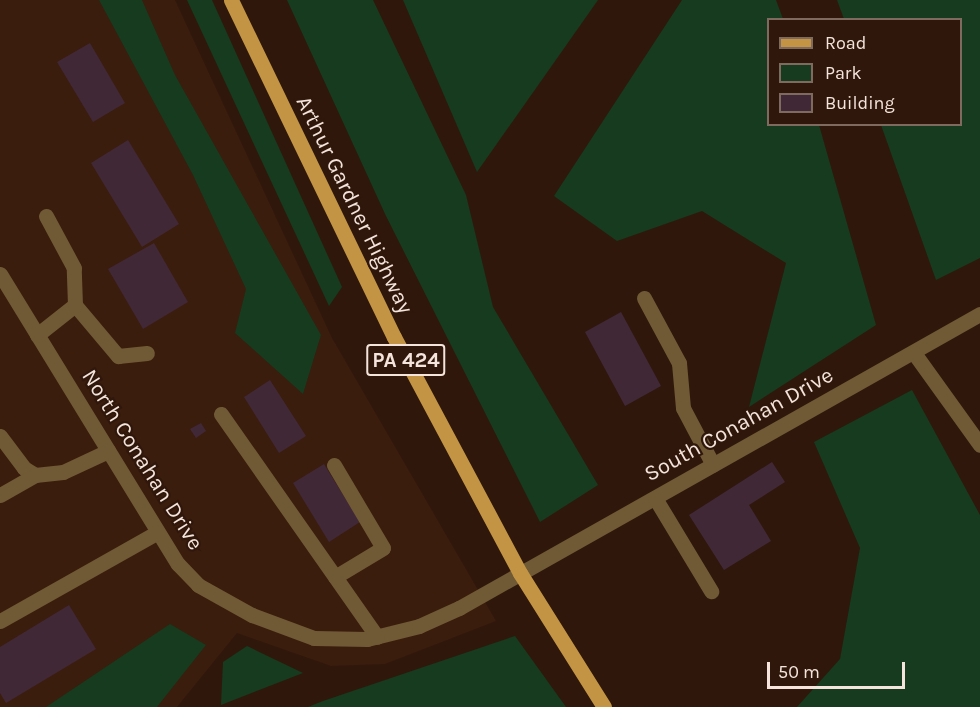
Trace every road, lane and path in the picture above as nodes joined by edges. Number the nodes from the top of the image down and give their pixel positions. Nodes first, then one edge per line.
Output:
1 (231, 0) edge
2 (46, 216) dead end
3 (0, 274) edge
4 (644, 298) dead end
5 (75, 305) junction
6 (980, 314) edge
7 (37, 335) junction
8 (147, 353) dead end
9 (914, 353) junction
10 (221, 414) dead end
11 (0, 436) edge
12 (980, 445) edge
13 (108, 451) junction
14 (334, 465) dead end
15 (713, 465) junction
16 (35, 475) junction
17 (0, 495) edge
18 (655, 498) junction
19 (158, 532) junction
20 (520, 573) junction
21 (335, 577) junction
22 (711, 591) dead end
23 (0, 621) edge
24 (377, 637) junction
25 (604, 707) edge

1 - 20 main road, Arthur Gardner Highway / PA 424
2 - 5 street
3 - 7 street, North Conahan Drive
4 - 15 street
5 - 7 street
5 - 8 street
6 - 9 street, South Conahan Drive
7 - 13 street, North Conahan Drive
9 - 12 street
9 - 15 street, South Conahan Drive
10 - 21 street
11 - 16 street
13 - 16 street
13 - 19 street, North Conahan Drive
14 - 21 street
15 - 18 street, South Conahan Drive
16 - 17 street
18 - 20 street, South Conahan Drive
18 - 22 street
19 - 23 street
19 - 24 street, North Conahan Drive
20 - 24 street, North Conahan Drive
20 - 25 main road, Arthur Gardner Highway / PA 424
21 - 24 street

